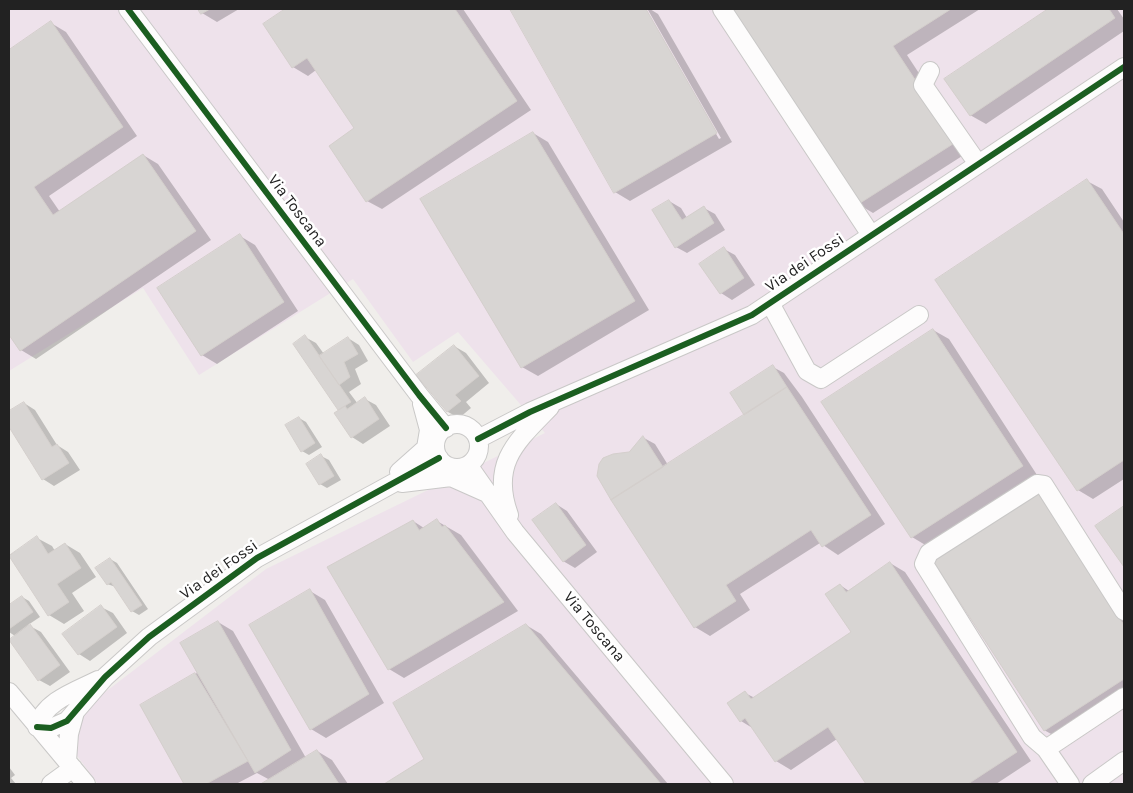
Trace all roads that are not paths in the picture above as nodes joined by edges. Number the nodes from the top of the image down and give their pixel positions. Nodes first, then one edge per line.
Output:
1 (128, 9) edge
2 (722, 9) edge
3 (1124, 67) edge
4 (930, 71) dead end
5 (978, 164) junction
6 (872, 235) junction
7 (770, 303) junction
8 (918, 315) dead end
9 (419, 395) junction
10 (556, 401) junction
11 (446, 428) junction
12 (478, 439) junction
13 (439, 458) junction
14 (468, 466) junction
15 (384, 486) junction
16 (487, 494) junction
17 (516, 532) junction
18 (1124, 611) edge
19 (105, 677) junction
20 (1124, 697) edge
21 (15, 698) edge
22 (59, 699) junction
23 (76, 712) junction
24 (37, 727) junction
25 (1046, 749) junction
26 (1124, 761) edge
27 (70, 764) junction
28 (51, 784) edge
29 (86, 784) edge
30 (724, 784) edge
31 (1070, 784) edge
32 (1092, 784) edge

1 - 9 street, Via Toscana
2 - 6 street
3 - 5 street, Via dei Fossi
4 - 5 street
5 - 6 street, Via dei Fossi
6 - 7 street, Via dei Fossi
7 - 8 street
7 - 10 street, Via dei Fossi
9 - 11 street, Via Toscana
9 - 15 street
10 - 12 street, Via dei Fossi
10 - 17 street
11 - 12 street
11 - 13 street
12 - 14 street
13 - 14 street
13 - 15 street, Via dei Fossi
14 - 16 street, Via Toscana
15 - 16 street
15 - 19 street, Via dei Fossi
16 - 17 street, Via Toscana
17 - 30 street, Via Toscana
18 - 25 street
19 - 22 street, Via dei Fossi
19 - 23 street, Via dei Fossi
20 - 25 street
21 - 22 street, Via dei Fossi
21 - 24 street
22 - 24 street, Via dei Fossi
23 - 24 street, Via dei Fossi
23 - 27 street, Via dei Fossi
24 - 27 street
25 - 31 street
26 - 32 street
27 - 28 street
27 - 29 street

